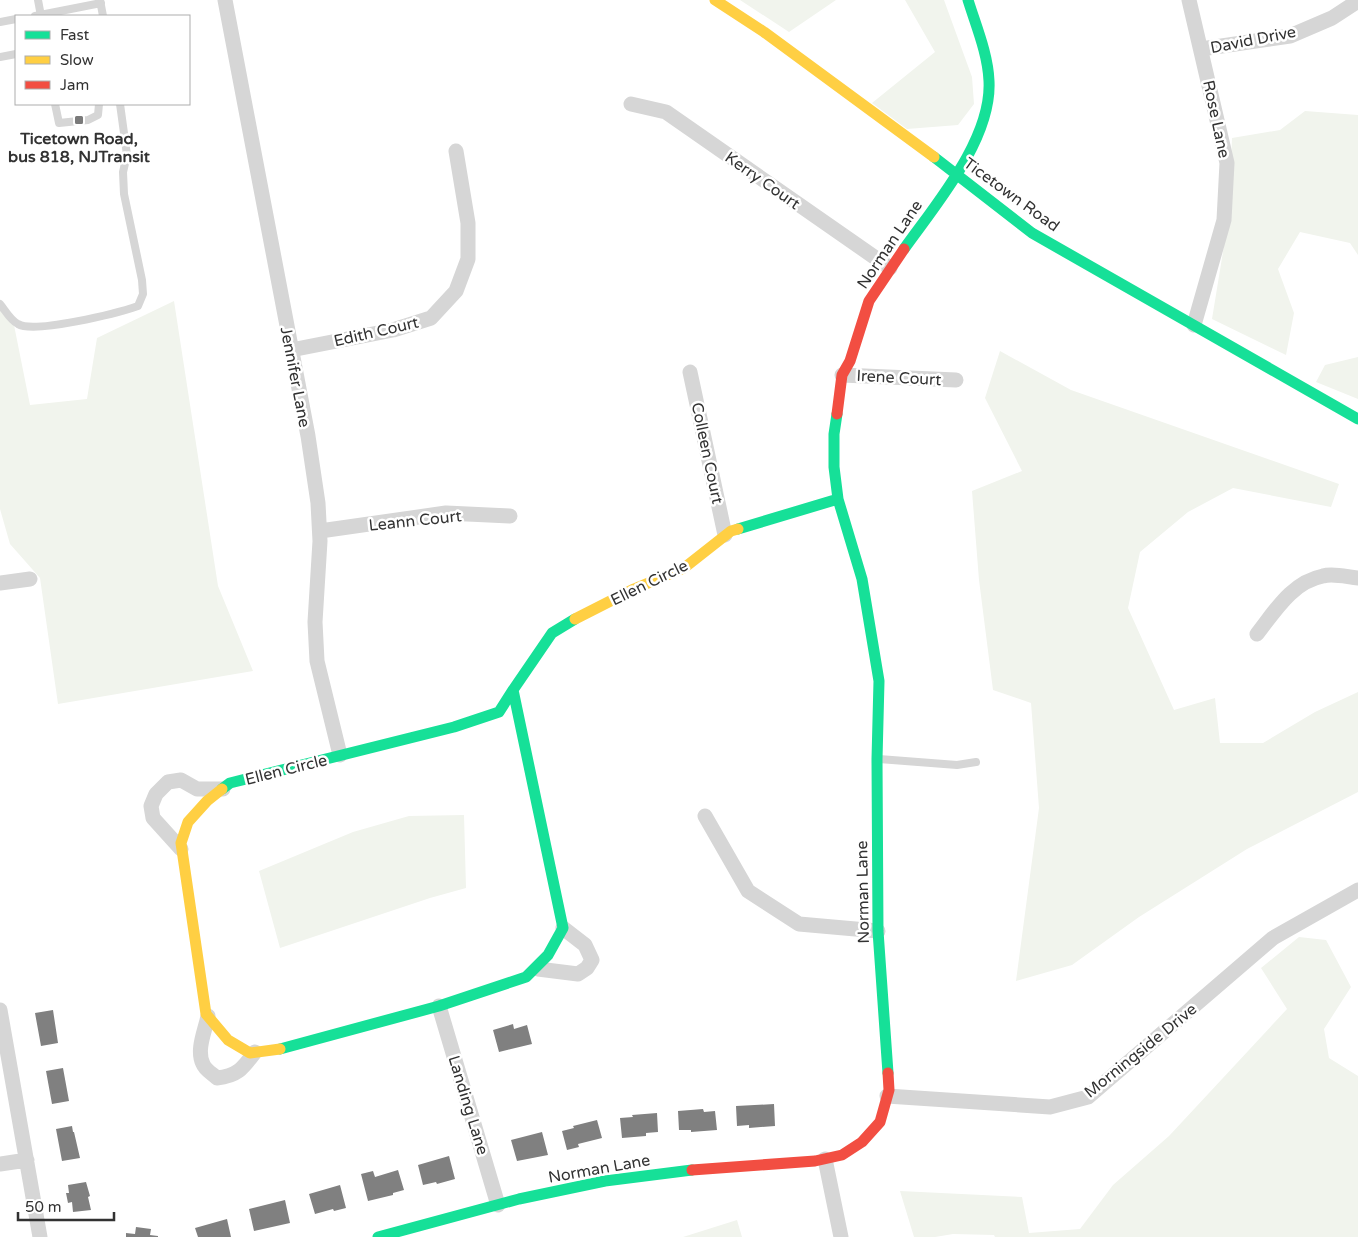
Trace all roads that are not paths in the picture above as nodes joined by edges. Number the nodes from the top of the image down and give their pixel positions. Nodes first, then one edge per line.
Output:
1 (38, 0) edge
2 (225, 0) edge
3 (715, 0) edge
4 (968, 0) edge
5 (1189, 0) edge
6 (1358, 1) edge
7 (100, 2) edge
8 (39, 15) edge
9 (43, 15) edge
10 (103, 15) edge
11 (15, 19) edge
12 (0, 22) edge
13 (1201, 49) junction
14 (15, 54) edge
15 (0, 57) edge
16 (631, 104) dead end
17 (56, 105) edge
18 (99, 105) edge
19 (120, 105) edge
20 (456, 151) dead end
21 (956, 174) junction
22 (890, 268) junction
23 (0, 304) edge
24 (1194, 325) junction
25 (291, 350) junction
26 (690, 372) dead end
27 (842, 375) junction
28 (956, 380) dead end
29 (1358, 419) edge
30 (838, 499) junction
31 (510, 516) dead end
32 (320, 531) junction
33 (725, 535) junction
34 (1358, 578) edge
35 (30, 579) dead end
36 (0, 583) edge
37 (1258, 634) dead end
38 (514, 690) junction
39 (340, 755) junction
40 (877, 759) junction
41 (976, 762) dead end
42 (223, 789) junction
43 (705, 816) dead end
44 (181, 849) junction
45 (1358, 890) edge
46 (563, 928) junction
47 (878, 931) junction
48 (538, 968) junction
49 (439, 1006) junction
50 (0, 1010) edge
51 (208, 1016) junction
52 (255, 1052) junction
53 (887, 1096) junction
54 (825, 1159) junction
55 (27, 1160) junction
56 (0, 1164) edge
57 (498, 1205) junction
58 (40, 1237) edge
59 (378, 1237) edge
60 (841, 1237) edge

1 - 8 lane
2 - 25 street, Jennifer Lane
3 - 21 street, Ticetown Road
4 - 21 street, Norman Lane
5 - 13 street, Rose Lane
6 - 13 street, David Drive
7 - 9 lane
7 - 10 lane
11 - 12 lane
13 - 24 street, Rose Lane
14 - 15 lane
16 - 22 street, Kerry Court
17 - 18 lane
19 - 23 lane
20 - 25 street, Edith Court
21 - 22 street, Norman Lane
21 - 24 street, Ticetown Road
22 - 27 street, Norman Lane
24 - 29 street, Ticetown Road
25 - 32 street, Jennifer Lane
26 - 33 street, Colleen Court
27 - 28 street, Irene Court
27 - 30 street, Norman Lane
30 - 33 street, Ellen Circle
30 - 40 street, Norman Lane
31 - 32 street, Leann Court
32 - 39 street, Jennifer Lane
33 - 38 street, Ellen Circle
34 - 37 street
35 - 36 street
38 - 39 street, Ellen Circle
38 - 46 street
39 - 42 street, Ellen Circle
40 - 41 lane
40 - 47 street, Norman Lane
42 - 44 street, Ellen Circle
42 - 44 street, Ellen Circle
43 - 47 street
44 - 51 street, Ellen Circle
45 - 53 street, Morningside Drive
46 - 48 street, Ellen Circle
46 - 48 street
47 - 53 street, Norman Lane
48 - 49 street, Ellen Circle
49 - 52 street, Ellen Circle
49 - 57 street, Landing Lane
50 - 55 street
51 - 52 street, Ellen Circle
51 - 52 street, Ellen Circle
53 - 54 street, Norman Lane
54 - 57 street, Norman Lane
54 - 60 street
55 - 56 street
55 - 58 street
57 - 59 street, Norman Lane

